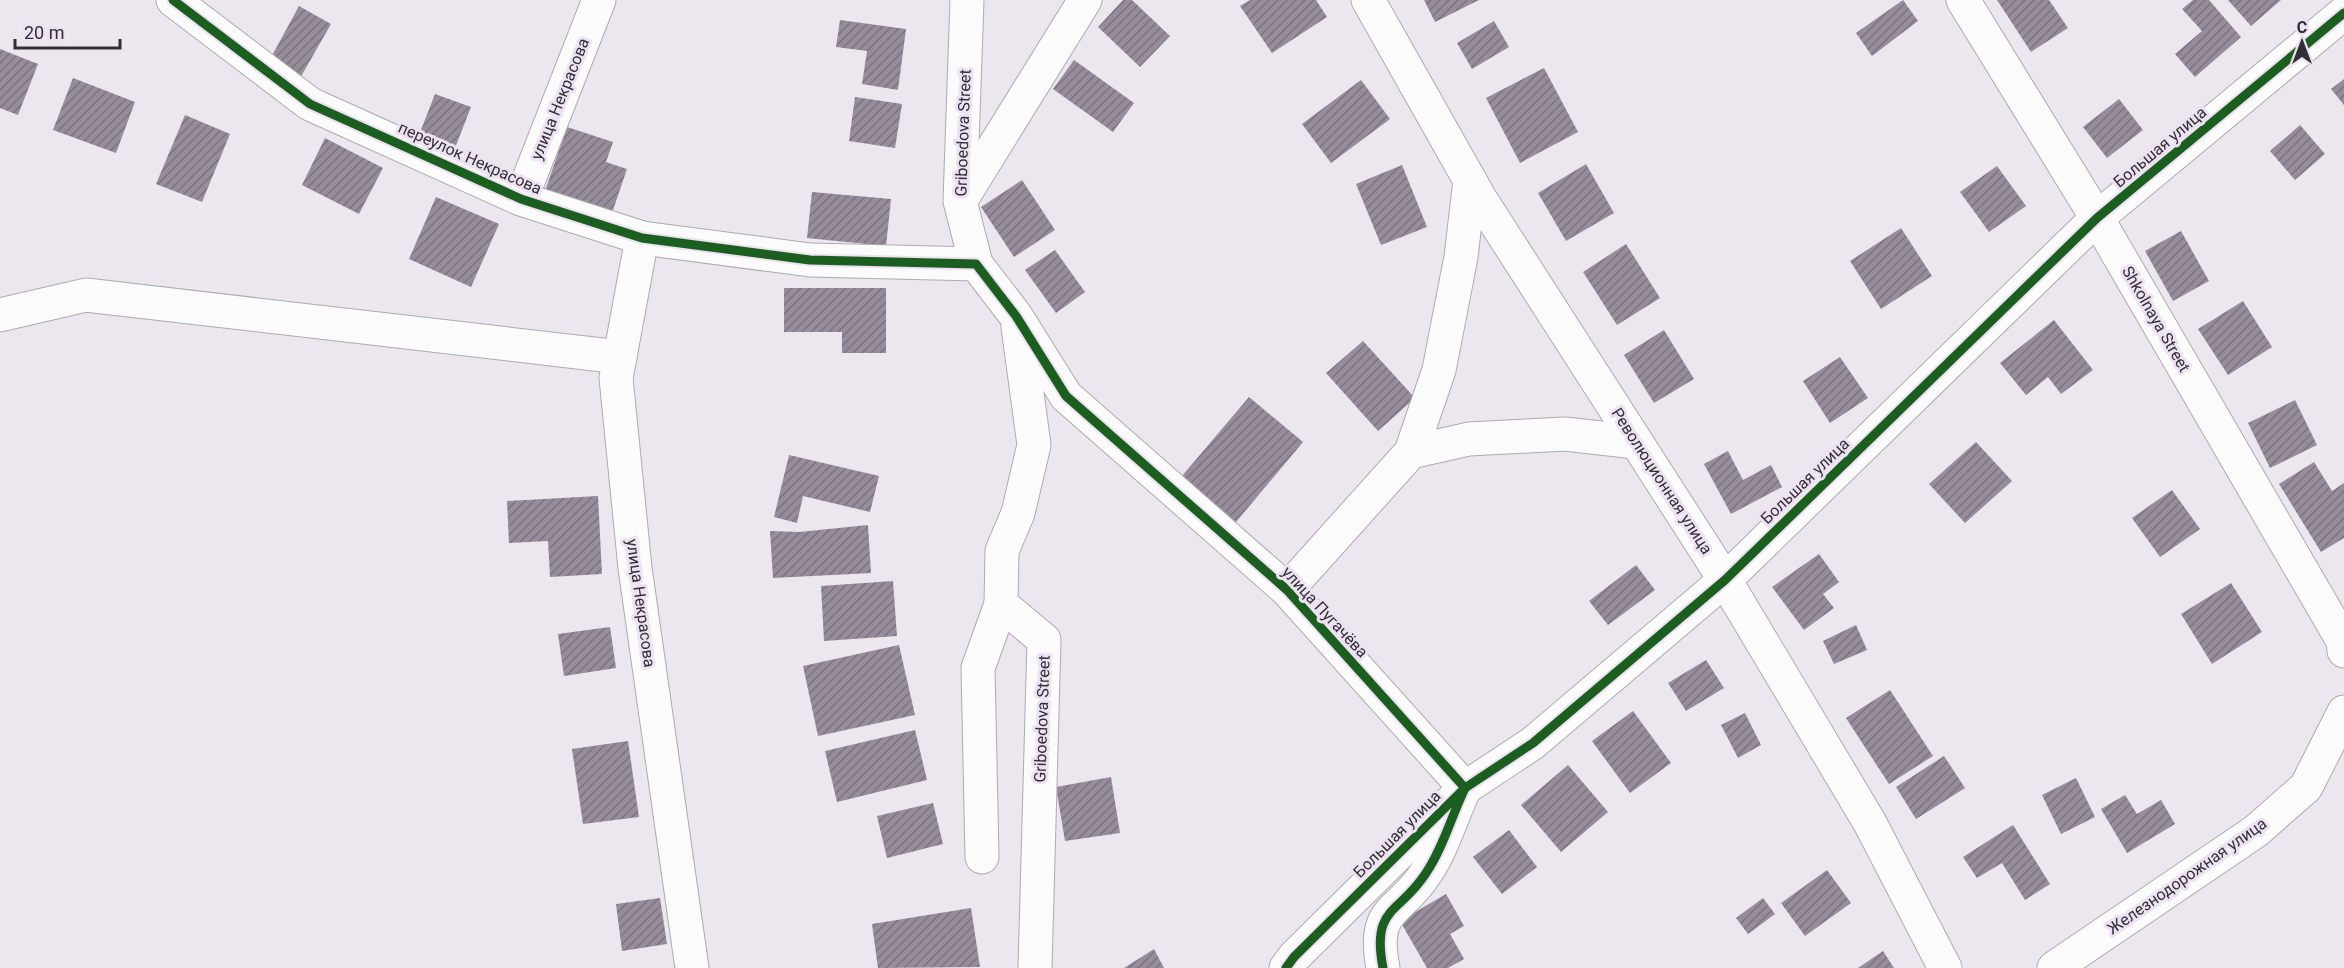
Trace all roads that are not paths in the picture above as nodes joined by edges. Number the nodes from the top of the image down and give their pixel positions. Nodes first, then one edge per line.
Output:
1 (173, 0) edge
2 (599, 0) edge
3 (968, 0) edge
4 (1085, 0) edge
5 (1368, 0) edge
6 (1963, 0) edge
7 (2344, 13) edge
8 (1470, 180) junction
9 (521, 199) junction
10 (960, 201) junction
11 (2097, 218) junction
12 (642, 238) junction
13 (976, 264) junction
14 (0, 315) edge
15 (1016, 316) junction
16 (620, 357) junction
17 (1636, 442) junction
18 (1411, 452) junction
19 (1725, 580) junction
20 (1287, 590) junction
21 (1001, 604) junction
22 (2343, 646) edge
23 (2344, 712) edge
24 (1465, 788) junction
25 (982, 857) dead end
26 (692, 968) edge
27 (1035, 968) edge
28 (1286, 968) edge
29 (1383, 968) edge
30 (1945, 968) edge
31 (2054, 968) edge

1 - 9 street, переулок Некрасова
2 - 9 street, улица Некрасова
3 - 10 street, Griboedova Street
4 - 10 street
5 - 8 street, Революционная улица
6 - 11 street, Shkolnaya Street
7 - 11 street, Большая улица
8 - 17 street, Революционная улица
8 - 18 street
9 - 12 street, переулок Некрасова
10 - 13 street, Griboedova Street
11 - 19 street, Большая улица
11 - 22 street, Shkolnaya Street
12 - 13 street, переулок Некрасова
12 - 16 street, улица Некрасова
13 - 15 street
14 - 16 street
15 - 20 street, улица Пугачёва
15 - 21 street
16 - 26 street, улица Некрасова
17 - 18 street
17 - 19 street, Революционная улица
18 - 20 street
19 - 24 street, Большая улица
19 - 30 street, Революционная улица
20 - 24 street, улица Пугачёва
21 - 25 street
21 - 27 street, Griboedova Street
23 - 31 street, Железнодорожная улица
24 - 28 street, Большая улица
24 - 29 street

